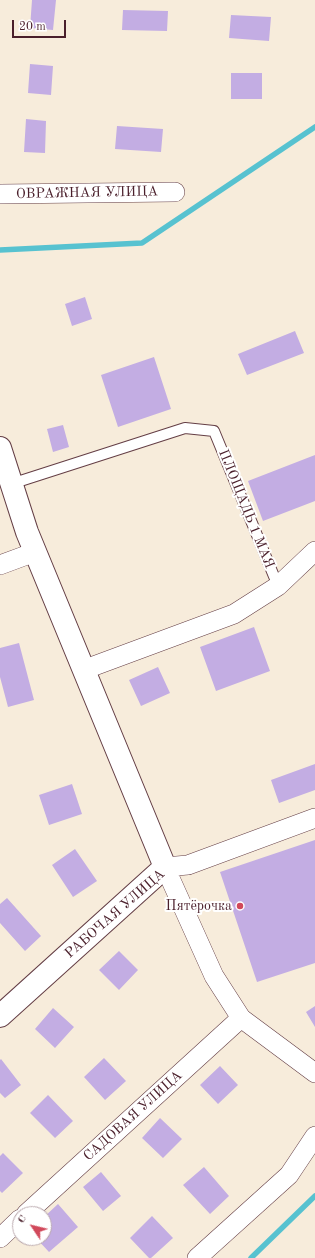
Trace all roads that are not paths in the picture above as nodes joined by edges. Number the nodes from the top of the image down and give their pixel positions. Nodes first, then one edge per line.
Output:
1 (175, 192) dead end
2 (0, 194) edge
3 (0, 448) edge
4 (11, 484) junction
5 (315, 551) edge
6 (35, 552) junction
7 (0, 565) edge
8 (278, 586) junction
9 (84, 670) junction
10 (315, 818) edge
11 (165, 867) junction
12 (0, 1016) edge
13 (241, 1018) junction
14 (315, 1073) edge
15 (315, 1136) edge
16 (35, 1206) edge
17 (12, 1227) edge
18 (0, 1238) edge
19 (197, 1258) edge

1 - 2 street, ОВРАЖНАЯ УЛИЦА
3 - 4 street
4 - 6 street
4 - 8 lane, ПЛОЩАДЬ 1 МАЯ
5 - 8 street
6 - 7 street
6 - 9 street
8 - 9 street, ПЛОЩАДЬ 1 МАЯ
9 - 11 street
10 - 11 street, РАБОЧАЯ УЛИЦА
11 - 12 street, РАБОЧАЯ УЛИЦА
11 - 13 street
13 - 14 street
13 - 16 street, САДОВАЯ УЛИЦА
15 - 19 street
17 - 18 street

